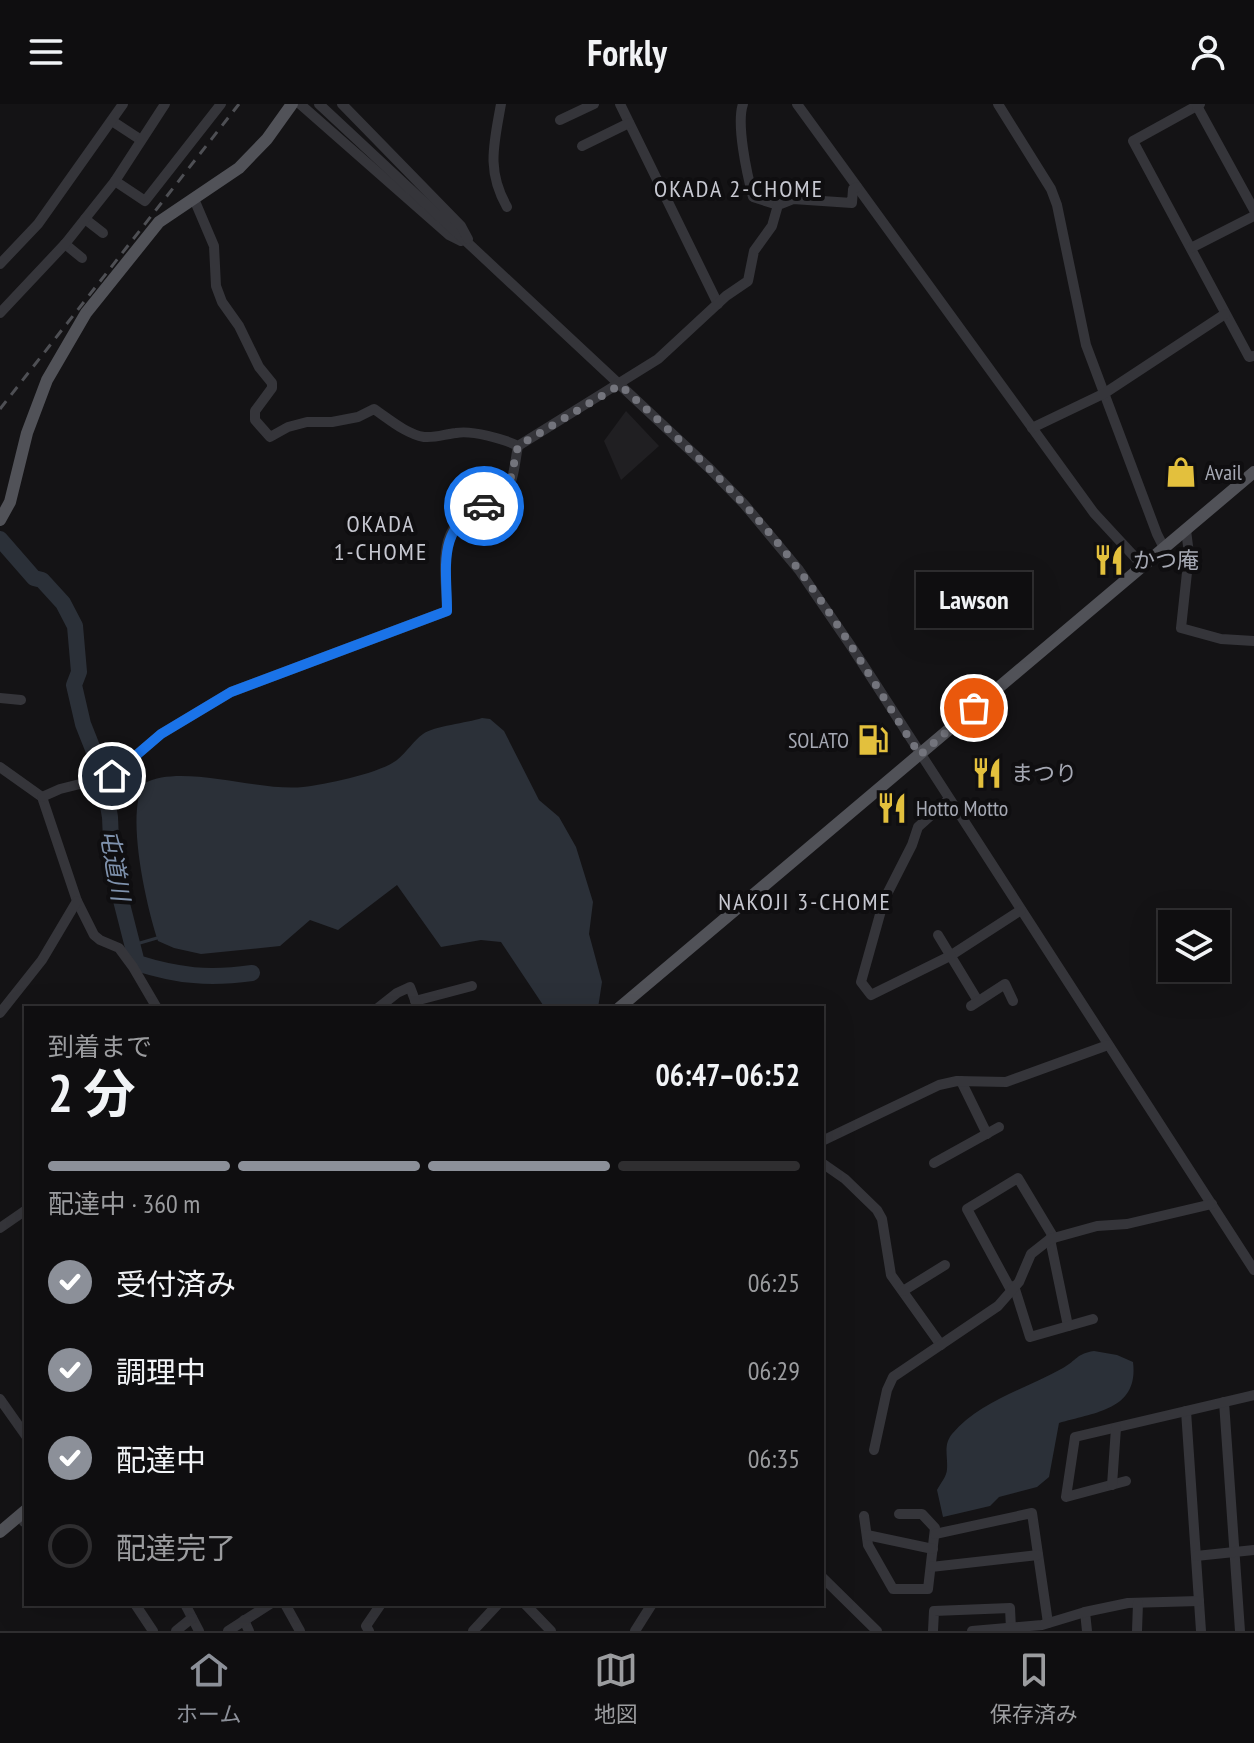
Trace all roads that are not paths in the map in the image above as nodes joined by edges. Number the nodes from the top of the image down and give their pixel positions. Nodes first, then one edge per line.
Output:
1 (123, 104) edge
2 (165, 104) edge
3 (221, 104) edge
4 (292, 104) edge
5 (300, 104) edge
6 (319, 104) edge
7 (342, 104) edge
8 (501, 104) edge
9 (594, 104) edge
10 (620, 104) edge
11 (743, 104) edge
12 (797, 104) edge
13 (998, 104) edge
14 (1199, 105) edge
15 (560, 120) dead end
16 (112, 121) junction
17 (629, 123) junction
18 (141, 140) junction
19 (582, 146) dead end
20 (115, 181) junction
21 (857, 187) junction
22 (194, 199) junction
23 (778, 205) junction
24 (507, 207) dead end
25 (1254, 210) edge
26 (1254, 216) edge
27 (85, 219) junction
28 (103, 233) dead end
29 (65, 244) junction
30 (473, 247) junction
31 (1191, 248) junction
32 (82, 258) dead end
33 (0, 264) edge
34 (718, 304) junction
35 (0, 313) edge
36 (1225, 314) junction
37 (1254, 356) edge
38 (620, 385) junction
39 (1105, 393) junction
40 (1032, 428) junction
41 (518, 446) junction
42 (1254, 472) edge
43 (0, 520) edge
44 (1186, 530) junction
45 (1164, 548) junction
46 (1143, 566) junction
47 (1254, 641) edge
48 (0, 698) edge
49 (21, 700) dead end
50 (920, 755) junction
51 (0, 767) edge
52 (42, 797) junction
53 (949, 799) junction
54 (77, 901) junction
55 (1021, 910) junction
56 (938, 935) dead end
57 (950, 956) junction
58 (472, 986) dead end
59 (146, 989) junction
60 (1013, 1001) dead end
61 (416, 1004) edge
62 (145, 1006) edge
63 (156, 1006) edge
64 (381, 1006) edge
65 (621, 1006) edge
66 (0, 1013) edge
67 (1108, 1045) junction
68 (961, 1081) junction
69 (999, 1127) dead end
70 (987, 1134) junction
71 (824, 1140) edge
72 (934, 1163) dead end
73 (824, 1164) edge
74 (1212, 1204) junction
75 (24, 1211) edge
76 (0, 1228) edge
77 (1052, 1239) junction
78 (945, 1265) dead end
79 (1254, 1270) edge
80 (1012, 1288) junction
81 (903, 1291) junction
82 (1093, 1319) dead end
83 (1068, 1326) junction
84 (941, 1345) junction
85 (1254, 1395) edge
86 (0, 1399) edge
87 (1224, 1402) junction
88 (1186, 1411) junction
89 (1116, 1428) junction
90 (24, 1433) edge
91 (874, 1450) dead end
92 (1126, 1481) dead end
93 (1112, 1485) junction
94 (899, 1514) dead end
95 (864, 1516) dead end
96 (24, 1519) edge
97 (0, 1532) edge
98 (935, 1534) junction
99 (867, 1535) junction
100 (933, 1549) junction
101 (1254, 1550) edge
102 (1235, 1551) junction
103 (1038, 1555) junction
104 (1196, 1556) junction
105 (931, 1567) junction
106 (824, 1579) edge
107 (1199, 1601) junction
108 (1138, 1603) junction
109 (131, 1606) edge
110 (135, 1606) edge
111 (186, 1606) edge
112 (245, 1606) edge
113 (267, 1606) edge
114 (286, 1606) edge
115 (380, 1606) edge
116 (496, 1606) edge
117 (527, 1606) edge
118 (651, 1606) edge
119 (124, 1611) dead end
120 (1085, 1612) junction
121 (248, 1617) junction
122 (192, 1618) junction
123 (1048, 1623) junction
124 (1011, 1629) junction
125 (153, 1631) edge
126 (176, 1631) edge
127 (199, 1631) edge
128 (228, 1631) edge
129 (249, 1631) edge
130 (300, 1631) edge
131 (369, 1631) edge
132 (473, 1631) edge
133 (551, 1631) edge
134 (635, 1631) edge
135 (877, 1631) edge
136 (933, 1631) edge
137 (972, 1631) edge
138 (1087, 1631) edge
139 (1137, 1631) edge
140 (1201, 1631) edge
141 (1240, 1631) edge

1 - 16 street
2 - 18 street
3 - 20 street
4 - 22 main road
5 - 30 street
6 - 30 street
7 - 30 street
8 - 24 street
9 - 15 street
10 - 17 street
11 - 23 street
12 - 21 street
13 - 39 street
14 - 25 street
14 - 31 street
16 - 18 street
16 - 33 street
17 - 19 street
17 - 34 street
18 - 20 street
20 - 27 street
21 - 23 street
21 - 40 street
22 - 41 street
22 - 43 main road
23 - 34 street
26 - 31 street
27 - 28 street
27 - 29 street
29 - 32 street
29 - 35 street
30 - 38 street
31 - 36 street
34 - 38 street
36 - 37 street
36 - 39 street
38 - 41 street
38 - 50 street
39 - 40 street
39 - 45 street
40 - 46 street
41 - 52 street
42 - 44 main road
44 - 45 main road
44 - 47 street
45 - 46 main road
46 - 50 main road
48 - 49 street
50 - 53 street
50 - 65 main road
51 - 52 street
52 - 54 street
53 - 55 street
53 - 57 street
54 - 59 street
54 - 66 street
55 - 57 street
55 - 67 street
56 - 57 street
57 - 60 street
58 - 61 street
59 - 62 street
59 - 63 street
61 - 64 street
67 - 68 street
67 - 74 street
68 - 70 street
68 - 71 street
69 - 70 street
70 - 72 street
73 - 81 street
74 - 77 street
74 - 79 street
75 - 76 street
77 - 80 street
77 - 80 street
77 - 83 street
78 - 81 street
80 - 83 street
80 - 84 street
81 - 84 street
82 - 83 street
84 - 91 street
85 - 87 street
86 - 90 street
87 - 88 street
87 - 102 street
88 - 89 street
88 - 104 street
89 - 93 street
89 - 93 street
92 - 93 street
94 - 98 street
95 - 99 street
96 - 97 main road
98 - 100 street
98 - 103 street
99 - 100 street
99 - 105 street
100 - 105 street
101 - 102 street
102 - 104 street
102 - 141 street
103 - 105 street
103 - 123 street
104 - 107 street
106 - 135 street
107 - 108 street
107 - 140 street
108 - 120 street
108 - 139 street
109 - 119 street
110 - 125 street
111 - 122 street
112 - 121 street
113 - 121 street
114 - 130 street
115 - 131 street
116 - 132 street
117 - 133 street
118 - 134 street
120 - 123 street
120 - 138 street
121 - 128 street
121 - 129 street
122 - 126 street
122 - 127 street
123 - 124 street
124 - 136 street
124 - 137 street

